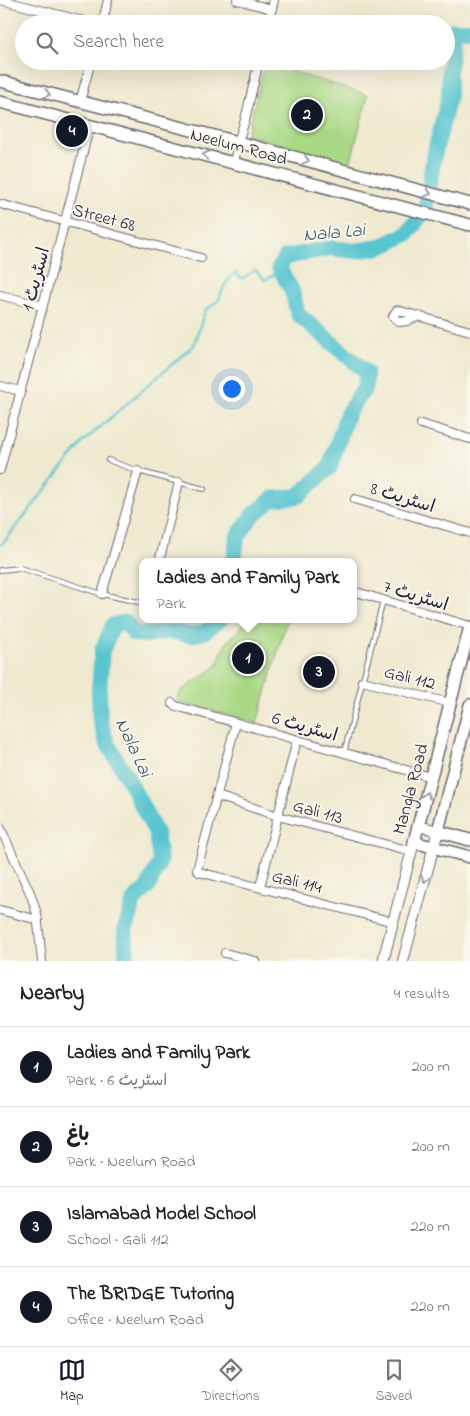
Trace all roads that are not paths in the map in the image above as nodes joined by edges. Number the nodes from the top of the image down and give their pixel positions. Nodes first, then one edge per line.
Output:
1 (1, 0) edge
2 (108, 0) edge
3 (237, 0) edge
4 (274, 0) edge
5 (272, 9) junction
6 (60, 15) edge
7 (104, 15) edge
8 (270, 15) edge
9 (89, 70) edge
10 (256, 70) edge
11 (0, 82) edge
12 (0, 102) edge
13 (80, 102) junction
14 (90, 125) junction
15 (238, 142) junction
16 (234, 163) junction
17 (466, 203) edge
18 (0, 204) edge
19 (66, 222) junction
20 (470, 225) edge
21 (201, 258) dead end
22 (0, 295) edge
23 (43, 306) junction
24 (419, 316) dead end
25 (470, 330) edge
26 (0, 386) edge
27 (21, 391) junction
28 (421, 424) dead end
29 (470, 439) edge
30 (108, 460) dead end
31 (0, 470) edge
32 (138, 471) junction
33 (179, 482) junction
34 (204, 489) dead end
35 (356, 499) dead end
36 (470, 534) edge
37 (160, 558) edge
38 (0, 570) edge
39 (357, 592) edge
40 (102, 594) junction
41 (383, 601) junction
42 (139, 602) edge
43 (470, 627) edge
44 (362, 681) junction
45 (172, 703) dead end
46 (450, 703) junction
47 (470, 705) edge
48 (236, 723) junction
49 (297, 740) junction
50 (344, 753) junction
51 (431, 777) junction
52 (217, 796) junction
53 (278, 816) junction
54 (418, 826) junction
55 (0, 827) edge
56 (438, 832) junction
57 (3, 840) edge
58 (470, 840) edge
59 (413, 847) junction
60 (434, 848) junction
61 (470, 857) edge
62 (260, 887) junction
63 (0, 910) edge
64 (38, 920) junction
65 (394, 922) junction
66 (225, 953) dead end
67 (42, 961) edge
68 (255, 961) edge
69 (383, 961) edge
70 (403, 961) edge

1 - 6 street
2 - 7 street
3 - 5 street
4 - 5 street
5 - 8 street
9 - 13 street
10 - 15 street
11 -> 13 main road, Neelum Road
12 - 14 main road, Neelum Road
13 - 15 main road, Neelum Road
16 -> 14 main road, Neelum Road
14 - 19 street, اسٹریٹ 1
15 - 16 street
15 -> 17 main road, Neelum Road
16 - 20 main road, Neelum Road
18 - 19 street, Street 68
19 - 21 street, Street 68
19 - 23 street, اسٹریٹ 1
22 - 23 street
23 - 27 street, اسٹریٹ 1
24 - 25 street
26 - 27 street
27 - 31 street, اسٹریٹ 1
28 - 29 street
30 - 32 lane
32 - 33 lane
32 - 40 street
33 - 34 lane
33 - 37 street
35 - 36 street, اسٹریٹ 8
38 - 40 lane
39 - 41 street, اسٹریٹ 7
40 - 42 lane
41 - 43 street, اسٹریٹ 7
41 - 44 lane
43 - 46 main road, Mangla Road
44 - 46 street, Gali 112
44 - 50 lane
45 - 48 street, اسٹریٹ 6
46 - 51 main road, Mangla Road
47 - 56 main road, Mangla Road
48 - 49 street, اسٹریٹ 6
48 - 52 street
49 - 50 street, اسٹریٹ 6
49 - 53 street
50 - 51 street, اسٹریٹ 6
54 -> 51 main road, Mangla Road
52 - 53 street, Gali 113
52 - 62 street, Gali 114
53 - 59 street, Gali 113
53 - 62 street
54 - 56 street
54 - 59 main road, Mangla Road
55 - 57 street
56 - 58 main road
56 - 60 street, Mangla Road
57 - 64 street
59 - 60 main road
59 - 65 street, Mangla Road
60 - 61 main road
60 -> 70 street, Mangla Road
62 - 65 street, Gali 114
63 - 64 street
64 - 67 street
65 - 69 street, Mangla Road
66 - 68 street

